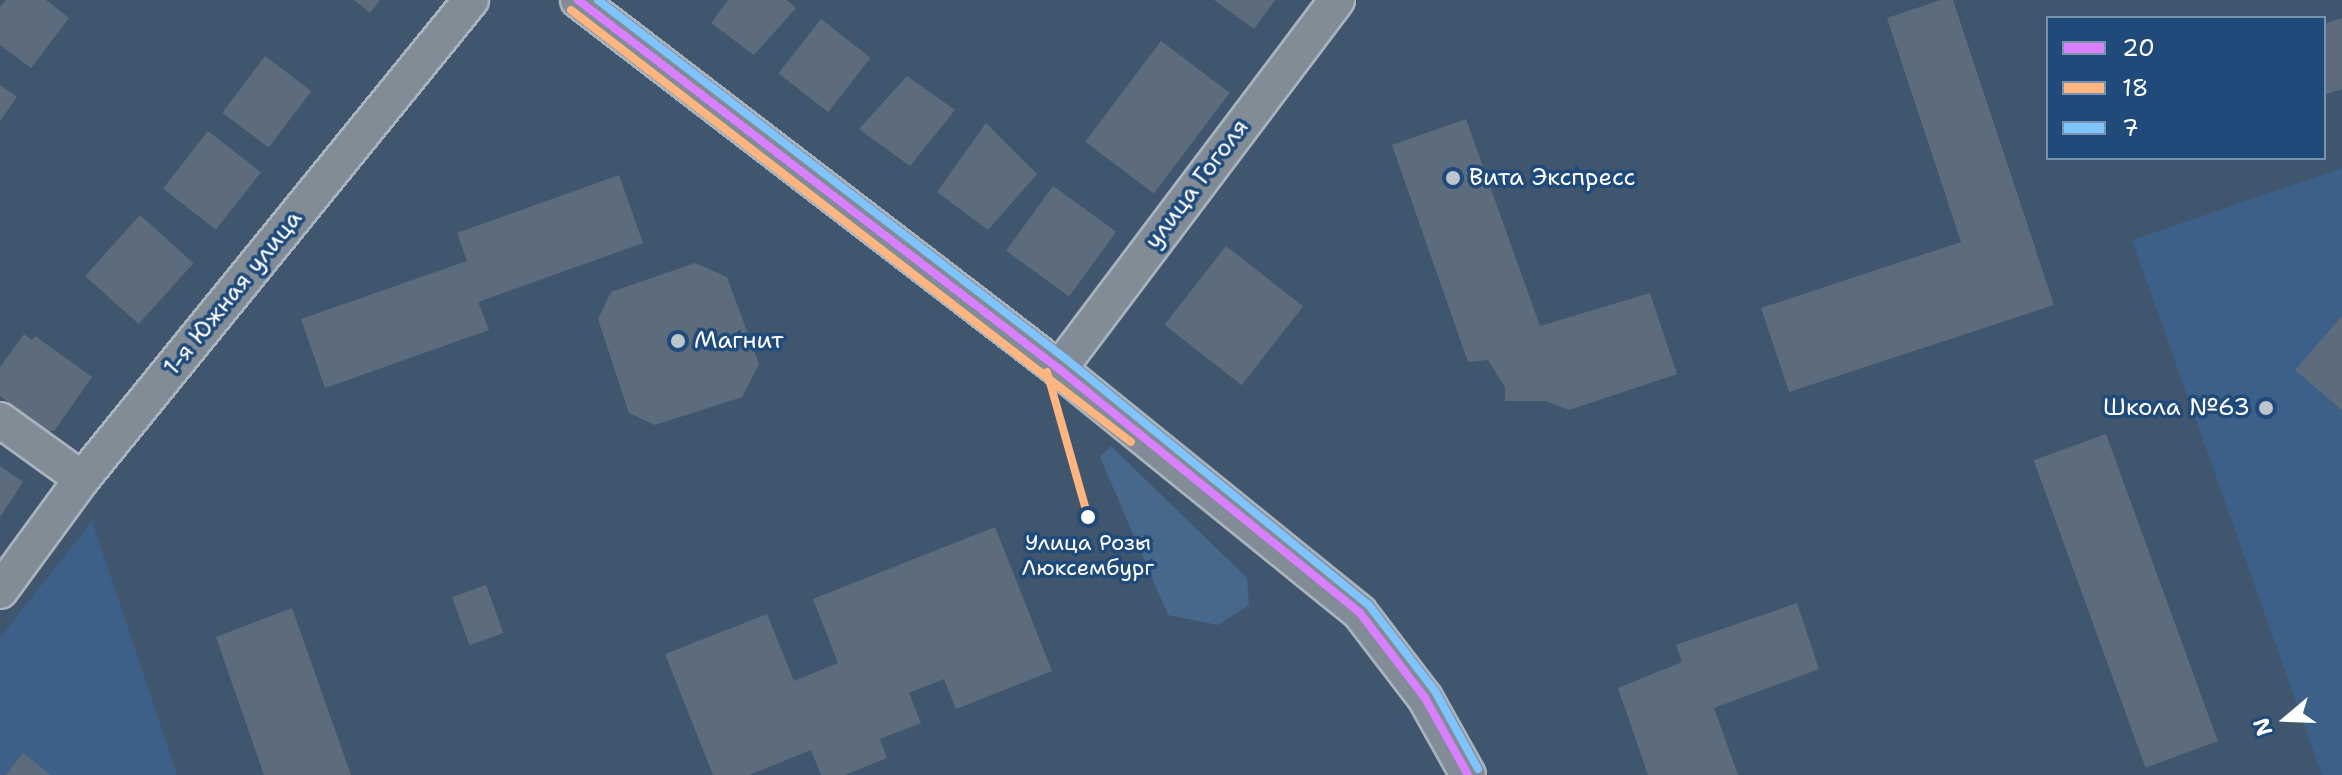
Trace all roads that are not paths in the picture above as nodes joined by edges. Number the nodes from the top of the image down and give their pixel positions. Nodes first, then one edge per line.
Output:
1 (471, 0) edge
2 (578, 0) edge
3 (1337, 0) edge
4 (1059, 369) junction
5 (0, 420) edge
6 (82, 479) junction
7 (0, 591) edge
8 (1468, 775) edge

1 - 6 street, 1-я Южная улица
2 - 4 street
3 - 4 street, улица Гоголя
4 - 8 street
5 - 6 street
6 - 7 street, 1-я Южная улица

